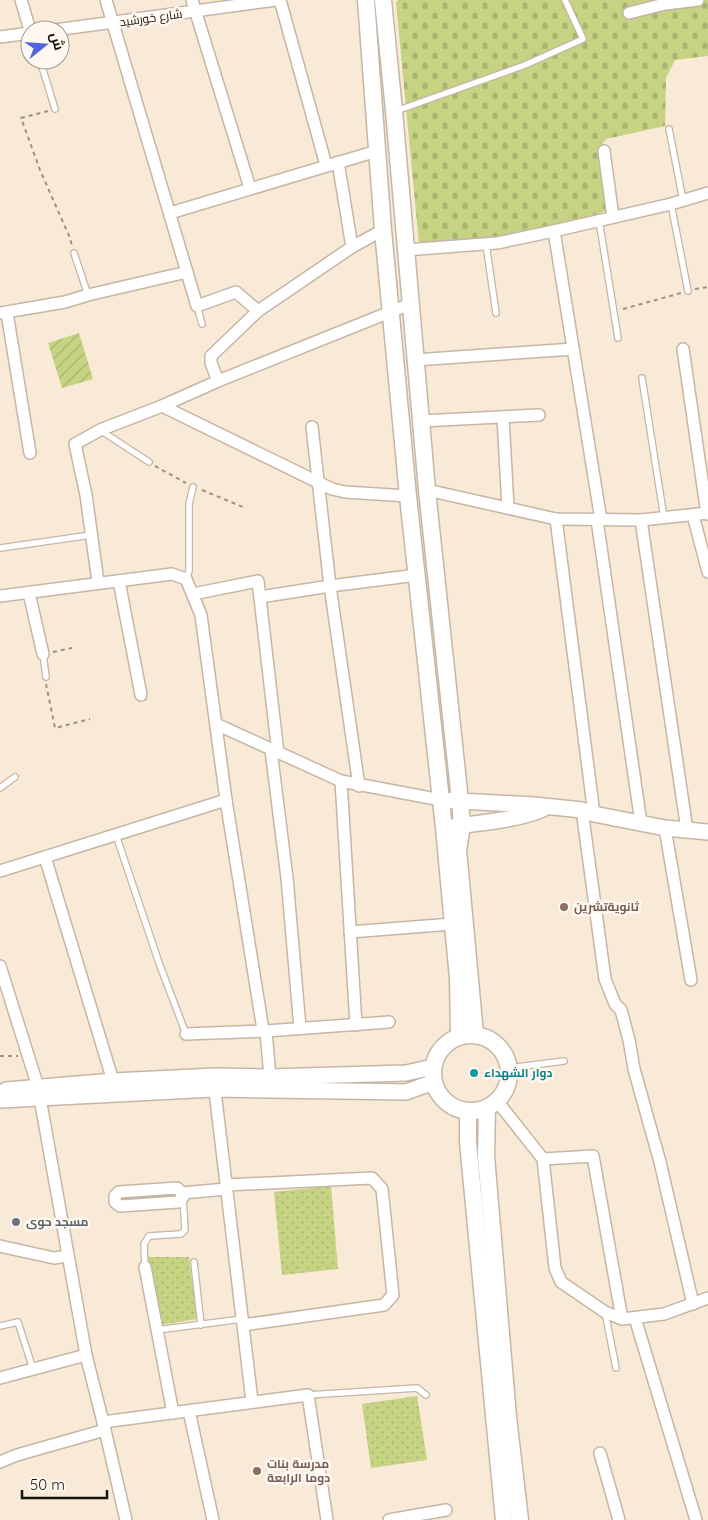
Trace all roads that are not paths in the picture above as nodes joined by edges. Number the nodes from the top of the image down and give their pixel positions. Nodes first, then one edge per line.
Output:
1 (21, 0) edge
2 (106, 0) edge
3 (278, 0) edge
4 (366, 0) edge
5 (383, 0) edge
6 (566, 0) edge
7 (698, 0) edge
8 (194, 6) edge
9 (629, 13) dead end
10 (27, 20) edge
11 (113, 23) junction
12 (70, 28) edge
13 (20, 34) edge
14 (0, 37) edge
15 (43, 70) edge
16 (55, 109) road end
17 (394, 111) junction
18 (669, 128) dead end
19 (604, 151) dead end
20 (377, 152) junction
21 (338, 162) junction
22 (326, 165) junction
23 (250, 188) junction
24 (708, 193) edge
25 (683, 200) junction
26 (671, 204) junction
27 (170, 213) junction
28 (613, 216) junction
29 (599, 220) junction
30 (383, 230) junction
31 (554, 231) junction
32 (486, 244) junction
33 (352, 247) junction
34 (405, 250) junction
35 (74, 253) road end
36 (187, 272) junction
37 (688, 291) road end
38 (88, 294) junction
39 (410, 304) junction
40 (197, 306) junction
41 (258, 311) junction
42 (391, 312) junction
43 (496, 312) dead end
44 (4, 313) edge
45 (202, 324) dead end
46 (618, 338) dead end
47 (573, 349) junction
48 (683, 349) dead end
49 (415, 360) junction
50 (642, 378) dead end
51 (218, 381) junction
52 (162, 406) junction
53 (539, 415) dead end
54 (503, 417) junction
55 (421, 421) junction
56 (312, 427) dead end
57 (100, 430) junction
58 (30, 453) dead end
59 (149, 462) dead end
60 (319, 483) junction
61 (193, 487) dead end
62 (427, 490) junction
63 (408, 496) junction
64 (508, 508) junction
65 (708, 514) edge
66 (692, 515) junction
67 (664, 518) junction
68 (556, 519) junction
69 (599, 520) junction
70 (641, 520) junction
71 (92, 535) junction
72 (0, 548) edge
73 (708, 572) edge
74 (416, 575) junction
75 (186, 579) junction
76 (118, 581) junction
77 (98, 582) junction
78 (330, 586) junction
79 (29, 593) junction
80 (193, 594) junction
81 (0, 596) edge
82 (260, 597) junction
83 (43, 654) joint
84 (46, 677) road end
85 (141, 695) dead end
86 (216, 724) junction
87 (275, 751) junction
88 (15, 776) dead end
89 (341, 782) junction
90 (359, 786) junction
91 (0, 788) edge
92 (226, 800) junction
93 (441, 800) junction
94 (460, 801) junction
95 (547, 807) junction
96 (588, 812) junction
97 (641, 823) junction
98 (462, 825) junction
99 (444, 828) junction
100 (665, 828) junction
101 (687, 830) junction
102 (708, 832) edge
103 (116, 835) junction
104 (45, 857) junction
105 (0, 871) edge
106 (452, 924) junction
107 (350, 932) junction
108 (0, 966) edge
109 (691, 980) dead end
110 (389, 1022) dead end
111 (356, 1025) junction
112 (300, 1028) junction
113 (264, 1031) junction
114 (186, 1034) joint
115 (467, 1035) junction
116 (564, 1061) dead end
117 (509, 1068) junction
118 (433, 1074) junction
119 (270, 1077) junction
120 (113, 1081) junction
121 (214, 1083) junction
122 (0, 1090) edge
123 (39, 1093) junction
124 (0, 1100) edge
125 (492, 1104) junction
126 (468, 1111) junction
127 (543, 1159) junction
128 (226, 1187) junction
129 (183, 1195) junction
130 (0, 1246) edge
131 (68, 1256) junction
132 (194, 1262) dead end
133 (145, 1268) joint
134 (708, 1298) edge
135 (693, 1304) junction
136 (605, 1312) junction
137 (635, 1318) junction
138 (622, 1319) junction
139 (243, 1322) junction
140 (201, 1325) junction
141 (0, 1326) edge
142 (157, 1330) junction
143 (86, 1355) junction
144 (616, 1368) dead end
145 (33, 1369) junction
146 (0, 1378) edge
147 (308, 1395) junction
148 (426, 1395) dead end
149 (252, 1402) junction
150 (188, 1411) junction
151 (173, 1413) junction
152 (104, 1426) junction
153 (600, 1453) dead end
154 (0, 1462) edge
155 (446, 1510) dead end
156 (126, 1520) edge
157 (213, 1520) edge
158 (327, 1520) edge
159 (389, 1520) edge
160 (504, 1520) edge
161 (520, 1520) edge
162 (619, 1520) edge
163 (696, 1520) edge

1 - 10 street
2 - 11 street
3 - 8 street, شارع خورشيد
3 - 22 street
4 - 20 main road
5 - 17 main road
6 - 17 lane
7 - 9 street
8 - 11 street, شارع خورشيد
8 - 23 street
11 - 12 street, شارع خورشيد
11 - 27 street
13 - 14 street
15 - 16 lane
17 - 34 main road
18 - 25 lane
19 - 28 street
20 - 21 street
20 - 30 main road
21 - 22 street
21 - 33 street
22 - 23 street
23 - 27 street
24 - 25 street
25 - 26 street
26 - 28 street
26 - 37 lane
27 - 36 street
28 - 29 street
29 - 31 street
29 - 46 lane
30 - 33 street
30 - 42 main road
31 - 32 street
31 - 47 street
32 - 34 street
32 - 43 lane
33 - 41 street
34 - 39 main road
35 - 38 lane
36 - 38 street
36 - 40 street
38 - 44 street
39 - 42 street
39 - 49 main road
40 - 41 street
40 - 45 lane
41 - 51 street
42 - 51 street
42 - 63 main road
44 - 58 street
47 - 49 street
47 - 69 street
48 - 65 street
49 - 55 main road
50 - 67 lane
51 - 52 street
52 - 57 street
52 - 60 street
53 - 54 street
54 - 55 street
54 - 64 street
55 - 62 main road
56 - 60 street
57 - 59 lane
57 - 71 street
60 - 63 street
60 - 78 street
61 - 75 lane
62 - 64 street
62 - 94 main road
63 - 74 main road
64 - 68 street
65 - 66 street
66 - 67 street
66 - 73 street
67 - 70 street
68 - 69 street
68 - 96 street
69 - 70 street
69 - 97 street
70 - 101 street
71 - 72 lane
71 - 77 street
74 - 78 street
74 - 93 main road
75 - 76 street
75 - 80 street
76 - 77 street
76 - 85 street
77 - 79 street
78 - 82 street
78 - 90 street
79 - 81 street
79 - 83 street
80 - 82 street
80 - 86 street
82 - 87 street
83 - 84 lane
86 - 87 street
86 - 92 street
87 - 89 street
87 - 112 street
88 - 91 lane
89 - 90 street
89 - 107 street
90 - 93 street
92 - 103 street
92 - 113 street
93 - 94 street
93 - 99 main road
94 - 95 street
94 - 98 main road
95 - 96 street
95 - 98 street
96 - 97 street
96 - 135 street
97 - 100 street
98 - 99 street
98 - 115 main road
99 - 106 main road
100 - 101 street
100 - 109 street
101 - 102 street
103 - 104 street
103 - 114 lane
104 - 105 street
104 - 120 street
106 - 107 street
106 - 115 main road
107 - 111 street
108 - 123 street
110 - 111 street
111 - 112 street
112 - 113 street
113 - 114 street
113 - 119 street
115 - 117 main road
115 - 118 main road
116 - 117 lane
117 - 125 main road
118 - 119 street
118 - 121 street
118 - 126 main road
119 - 121 street
120 - 121 street
120 - 123 street
121 - 123 street
121 - 128 street
122 - 123 street
123 - 124 street
123 - 131 street
125 - 126 main road
125 - 127 street
125 - 161 main road
126 - 160 main road
127 - 136 street
127 - 138 street
128 - 129 street
128 - 139 street
128 - 139 street
129 - 129 street
129 - 133 lane
130 - 131 street
131 - 143 street
132 - 140 lane
133 - 142 street
134 - 135 street
135 - 137 street
136 - 138 street
136 - 144 lane
137 - 138 street
137 - 163 street
139 - 140 lane
139 - 149 street
140 - 142 lane
141 - 145 lane
142 - 151 street
143 - 145 street
143 - 152 street
145 - 146 street
147 - 148 lane
147 - 149 street
147 - 158 street
149 - 150 street
150 - 151 street
150 - 157 street
151 - 152 street
152 - 154 street
152 - 156 street
153 - 162 street
155 - 159 street

